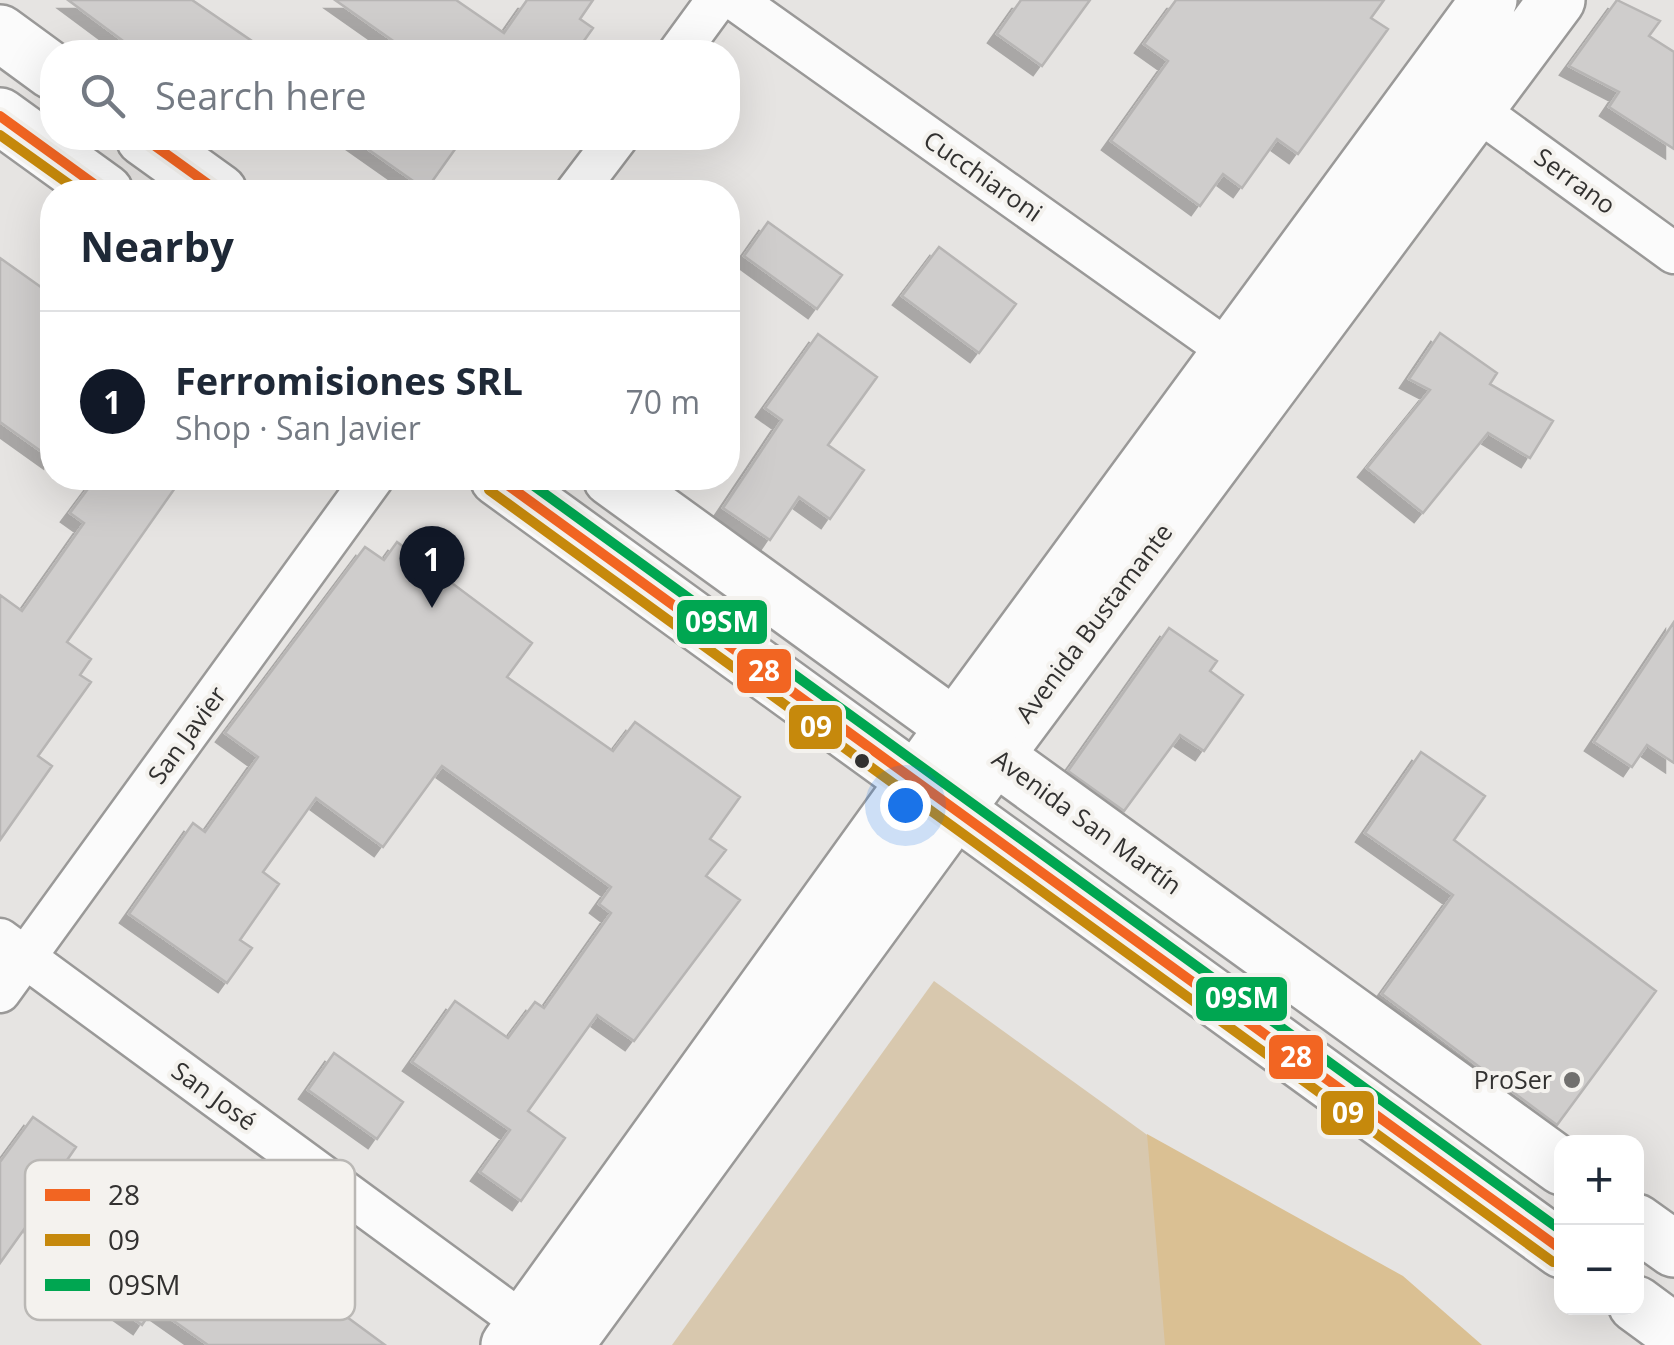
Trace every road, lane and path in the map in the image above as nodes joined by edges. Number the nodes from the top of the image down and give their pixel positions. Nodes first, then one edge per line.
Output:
1 (718, 0) edge
2 (735, 0) edge
3 (1489, 0) edge
4 (1556, 0) edge
5 (0, 33) edge
6 (688, 40) edge
7 (40, 62) edge
8 (1477, 110) junction
9 (0, 116) edge
10 (40, 145) edge
11 (47, 150) edge
12 (161, 150) edge
13 (608, 150) edge
14 (89, 180) edge
15 (202, 180) edge
16 (585, 180) edge
17 (1674, 253) edge
18 (1232, 352) junction
19 (365, 490) edge
20 (515, 490) edge
21 (628, 490) edge
22 (975, 741) junction
23 (936, 795) junction
24 (12, 948) edge
25 (0, 992) edge
26 (295, 1160) edge
27 (1554, 1161) edge
28 (355, 1205) edge
29 (1554, 1244) edge
30 (1644, 1310) edge
31 (1674, 1332) edge
32 (533, 1338) edge

1 - 6 street
2 - 18 street, Cucchiaroni
3 - 18 main road, Avenida Bustamante
4 - 8 main road, Avenida Bustamante
5 - 7 main road
8 - 17 street, Serrano
8 - 22 main road, Avenida Bustamante
9 - 10 main road
11 - 14 main road
12 - 15 main road
13 - 16 street
18 - 22 main road, Avenida Bustamante
19 - 24 street, San Javier
20 - 23 main road
21 - 22 main road, Avenida San Martín
22 - 23 main road, Avenida Bustamante
22 - 27 main road, Avenida San Martín
23 - 29 main road
23 - 32 main road, Avenida Bustamante
24 - 25 street, San Javier
24 - 26 street, San José
28 - 32 street, San José
30 - 31 main road

